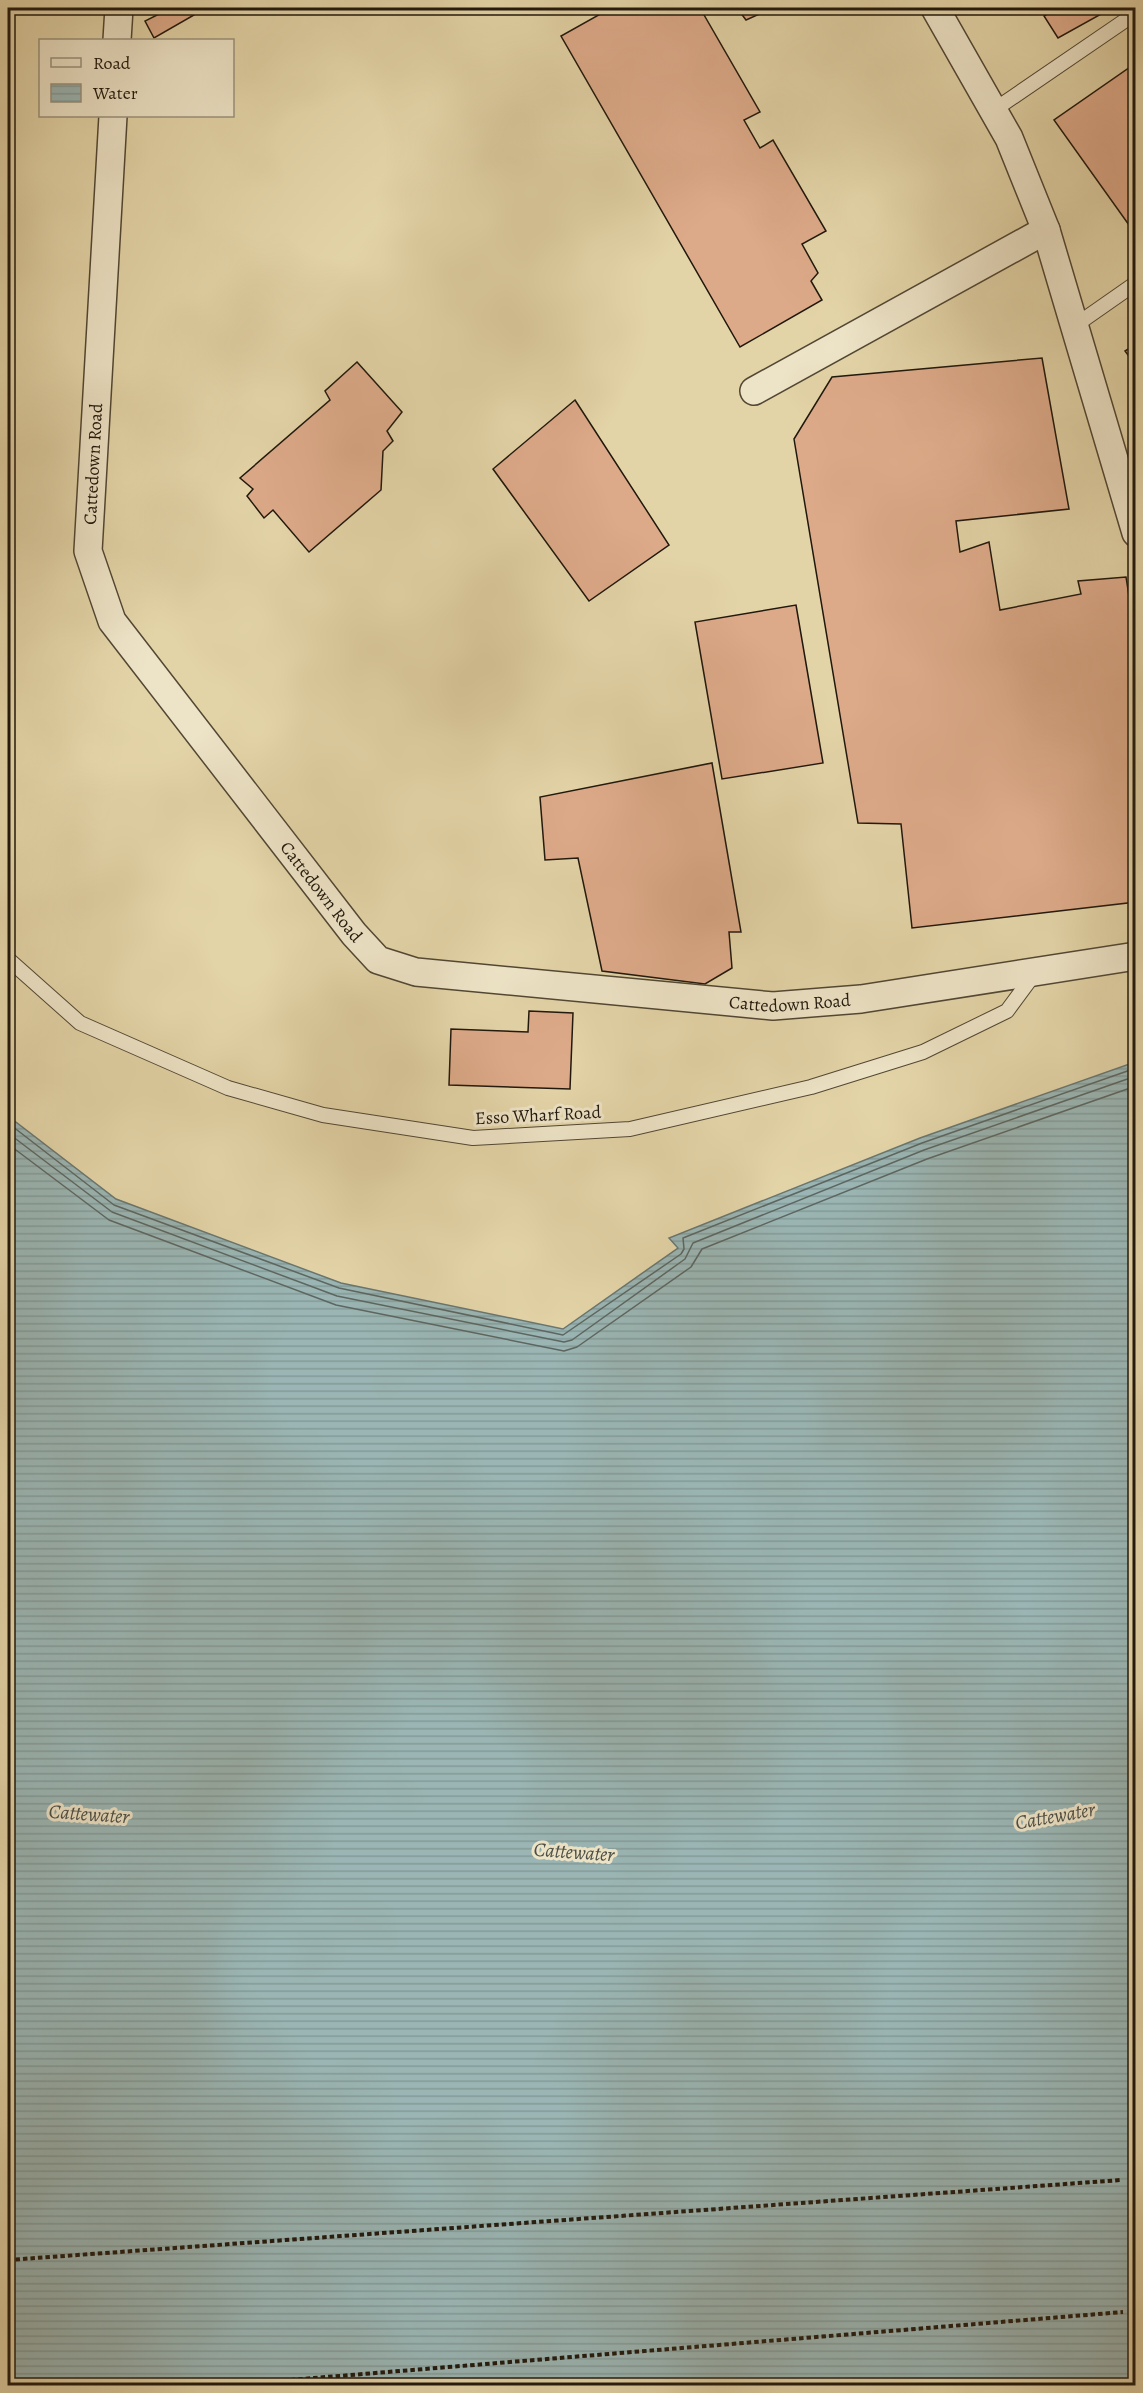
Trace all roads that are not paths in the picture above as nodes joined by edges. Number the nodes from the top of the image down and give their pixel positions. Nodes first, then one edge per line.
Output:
1 (119, 8) edge
2 (935, 8) edge
3 (1136, 13) edge
4 (117, 39) edge
5 (994, 110) junction
6 (113, 117) edge
7 (1046, 230) junction
8 (1136, 283) edge
9 (1073, 327) junction
10 (754, 391) dead end
11 (1136, 533) edge
12 (1136, 956) edge
13 (8, 959) edge
14 (1037, 972) junction

1 - 4 street
2 - 5 street
3 - 5 lane
5 - 7 street
6 - 14 street, Cattedown Road
7 - 9 street
7 - 10 street
8 - 9 lane
9 - 11 street
12 - 14 street, Cattedown Road
13 - 14 lane, Esso Wharf Road

